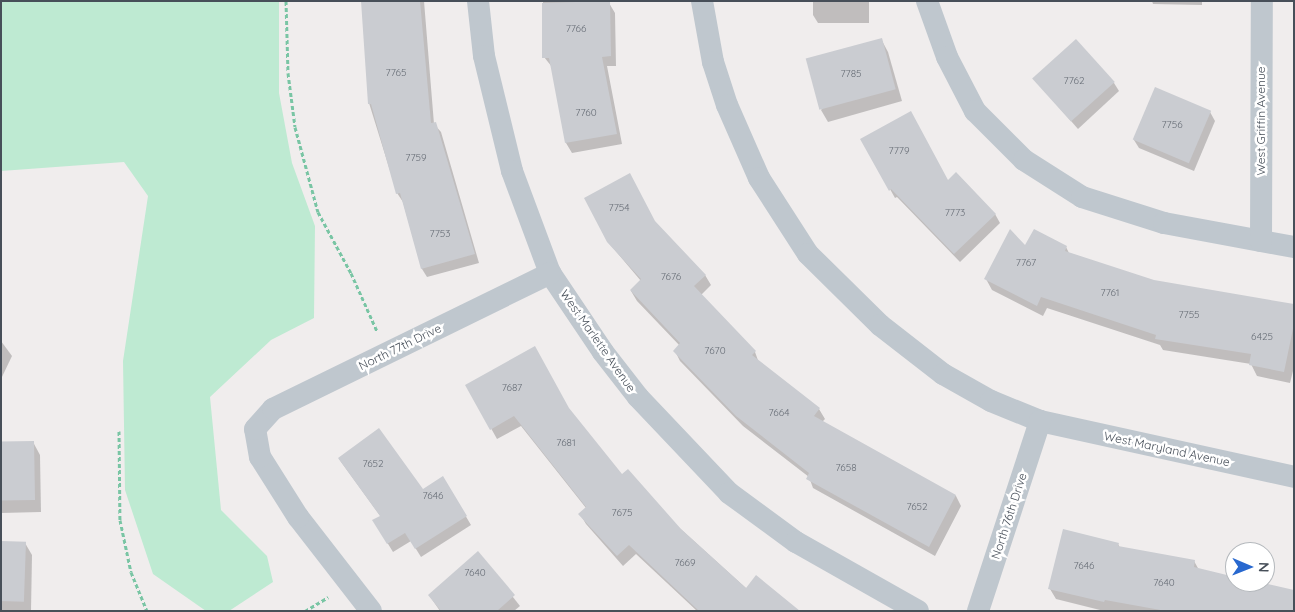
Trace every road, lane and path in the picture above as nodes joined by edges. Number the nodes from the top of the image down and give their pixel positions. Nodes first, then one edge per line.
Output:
1 (286, 1) edge
2 (478, 1) edge
3 (702, 1) edge
4 (927, 1) edge
5 (1262, 1) edge
6 (1261, 241) junction
7 (1294, 247) edge
8 (550, 273) junction
9 (387, 353) junction
10 (1040, 421) junction
11 (119, 431) dead end
12 (1294, 477) edge
13 (147, 611) edge
14 (371, 611) edge
15 (918, 611) edge
16 (978, 611) edge

1 - 9 path
2 - 8 street, West Marlette Avenue
3 - 10 street, West Maryland Avenue
4 - 6 street
5 - 6 street, West Griffin Avenue
6 - 7 street
8 - 9 street, North 77th Drive
8 - 15 street, West Marlette Avenue
9 - 14 street, North 77th Drive
10 - 12 street, West Maryland Avenue
10 - 16 street, North 76th Drive
11 - 13 path

